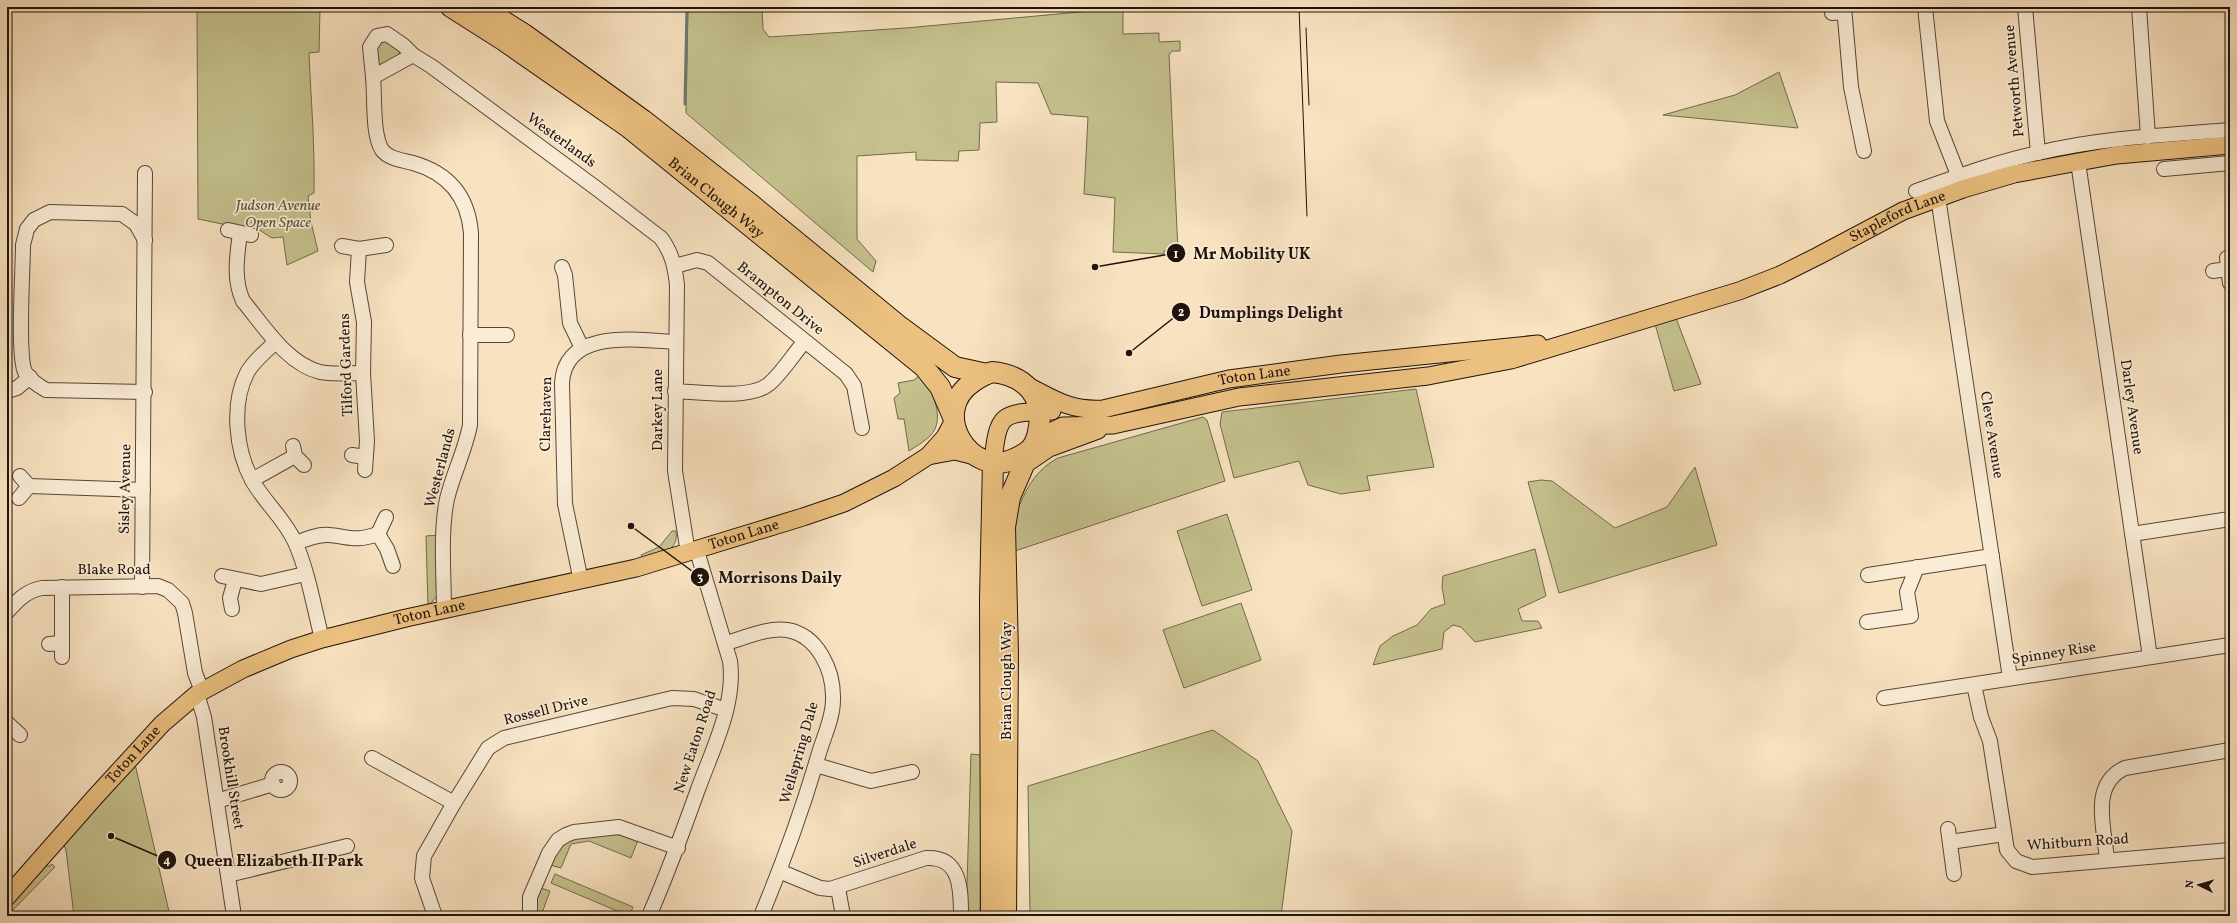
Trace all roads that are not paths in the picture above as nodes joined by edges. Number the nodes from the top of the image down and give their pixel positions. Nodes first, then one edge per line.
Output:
1 (451, 7) edge
2 (481, 7) edge
3 (1925, 7) edge
4 (2025, 7) edge
5 (2139, 7) edge
6 (1840, 11) edge
7 (413, 55) junction
8 (374, 77) junction
9 (2230, 130) edge
10 (2148, 137) junction
11 (1866, 142) dead end
12 (2230, 145) edge
13 (2038, 152) junction
14 (2078, 162) junction
15 (2230, 163) edge
16 (2165, 171) dead end
17 (145, 173) dead end
18 (1961, 183) junction
19 (1916, 191) dead end
20 (1938, 197) junction
21 (240, 233) dead end
22 (145, 242) junction
23 (386, 245) dead end
24 (342, 246) dead end
25 (359, 249) junction
26 (675, 266) junction
27 (562, 267) dead end
28 (2213, 271) dead end
29 (2230, 283) edge
30 (470, 335) junction
31 (507, 335) dead end
32 (1577, 338) junction
33 (275, 342) junction
34 (675, 342) junction
35 (804, 342) junction
36 (582, 348) junction
37 (1488, 348) joint
38 (1485, 365) joint
39 (363, 373) junction
40 (987, 374) junction
41 (30, 377) junction
42 (1028, 386) junction
43 (7, 391) edge
44 (675, 391) junction
45 (145, 392) junction
46 (1082, 410) junction
47 (1040, 411) junction
48 (953, 419) junction
49 (1114, 425) junction
50 (862, 428) dead end
51 (1032, 449) junction
52 (297, 456) dead end
53 (928, 456) junction
54 (984, 459) junction
55 (361, 460) dead end
56 (1021, 471) junction
57 (252, 480) junction
58 (144, 490) junction
59 (19, 498) dead end
60 (386, 517) dead end
61 (2230, 519) edge
62 (378, 534) junction
63 (2132, 534) junction
64 (296, 543) junction
65 (693, 552) junction
66 (1992, 556) junction
67 (393, 566) dead end
68 (1917, 567) junction
69 (1875, 570) dead end
70 (305, 574) junction
71 (581, 581) junction
72 (62, 587) junction
73 (142, 587) junction
74 (232, 609) dead end
75 (444, 610) junction
76 (7, 612) edge
77 (1867, 622) dead end
78 (322, 639) junction
79 (726, 643) junction
80 (2230, 645) edge
81 (58, 648) dead end
82 (2150, 657) junction
83 (2010, 678) junction
84 (1974, 685) junction
85 (200, 692) junction
86 (1884, 698) dead end
87 (726, 710) junction
88 (2230, 750) edge
89 (372, 758) dead end
90 (816, 765) junction
91 (912, 772) dead end
92 (273, 784) dead end
93 (216, 800) junction
94 (454, 803) junction
95 (2004, 834) junction
96 (347, 846) dead end
97 (678, 848) junction
98 (2230, 850) edge
99 (2107, 859) junction
100 (779, 871) junction
101 (1954, 874) dead end
102 (228, 875) junction
103 (838, 888) junction
104 (7, 898) edge
105 (234, 916) edge
106 (435, 916) edge
107 (530, 916) edge
108 (649, 916) edge
109 (761, 916) edge
110 (843, 916) edge
111 (961, 916) edge
112 (991, 916) edge
113 (1006, 916) edge

1 - 48 highway, Brian Clough Way
2 - 40 highway, Brian Clough Way
3 - 18 street
4 - 13 street, Petworth Avenue
5 - 10 street
6 - 11 street
7 - 8 street
7 - 8 street, Westerlands
7 - 26 street, Westerlands
8 - 30 street, Westerlands
9 - 10 street, Stapleford Lane
10 - 13 street, Stapleford Lane
12 - 14 main road, Stapleford Lane
13 - 18 street, Stapleford Lane
14 - 18 main road, Stapleford Lane
14 - 63 street, Darley Avenue
15 - 16 street
17 - 22 street, Sisley Avenue
18 - 19 street, Stapleford Lane
18 - 20 main road, Stapleford Lane
20 - 32 main road, Stapleford Lane
20 - 66 street, Cleve Avenue
21 - 33 street
22 - 41 street, Sisley Avenue
22 - 45 street, Sisley Avenue
23 - 25 street
24 - 25 street
25 - 39 street, Tilford Gardens
26 - 34 street, Darkey Lane
26 - 35 street, Brampton Drive
27 - 36 street
28 - 29 street
30 - 31 street
30 - 75 street, Westerlands
32 - 37 main road, Stapleford Lane
32 - 38 main road, Stapleford Lane
33 - 39 street
33 - 57 street
34 - 36 street
34 - 44 street, Darkey Lane
35 - 44 street
35 - 50 street, Brampton Drive
36 - 71 street, Clarehaven
37 - 46 main road, Toton Lane
38 - 49 main road, Toton Lane
39 - 55 street, Tilford Gardens
40 - 42 highway, Brian Clough Way
40 - 48 highway
41 - 43 street
41 - 45 street
42 - 46 main road, Toton Lane
42 - 47 highway
44 - 65 street, Darkey Lane
45 - 58 street, Sisley Avenue
46 - 47 main road
47 - 51 highway, Brian Clough Way
47 - 54 main road
48 - 53 main road, Toton Lane
48 - 54 highway, Brian Clough Way
49 - 51 main road, Toton Lane
49 - 56 main road
51 - 54 highway
51 - 56 highway, Brian Clough Way
52 - 57 street
53 - 54 main road, Toton Lane
53 - 65 main road, Toton Lane
54 - 112 highway, Brian Clough Way
56 - 113 highway, Brian Clough Way
57 - 64 street
58 - 59 street
58 - 73 street, Sisley Avenue
60 - 62 street
61 - 63 street
62 - 64 street
62 - 67 street
63 - 82 street, Darley Avenue
64 - 70 street
65 - 71 main road, Toton Lane
65 - 79 street, New Eaton Road
66 - 68 street
66 - 83 street, Cleve Avenue
68 - 69 street
68 - 77 street
70 - 74 street
70 - 78 street
71 - 75 main road, Toton Lane
72 - 73 street, Blake Road
72 - 76 street, Blake Road
72 - 81 street
73 - 85 street, Blake Road
75 - 78 main road, Toton Lane
78 - 85 main road, Toton Lane
79 - 87 street, New Eaton Road
79 - 90 street, Wellspring Dale
80 - 82 street, Spinney Rise
82 - 83 street, Spinney Rise
83 - 84 street, Spinney Rise
84 - 86 street, Spinney Rise
84 - 95 street, Whitburn Road
85 - 93 street, Brookhill Street
85 - 104 main road, Toton Lane
87 - 94 street, Rossell Drive
87 - 97 street, New Eaton Road
88 - 99 street
89 - 94 street
90 - 91 street
90 - 100 street, Wellspring Dale
92 - 93 street
93 - 102 street, Brookhill Street
94 - 106 street, Rossell Drive
95 - 99 street, Whitburn Road
95 - 101 street
96 - 102 street
97 - 107 street
97 - 108 street, New Eaton Road
98 - 99 street, Whitburn Road
100 - 103 street, Silverdale
100 - 109 street, Wellspring Dale
102 - 105 street, Brookhill Street
103 - 110 street
103 - 111 street, Silverdale

